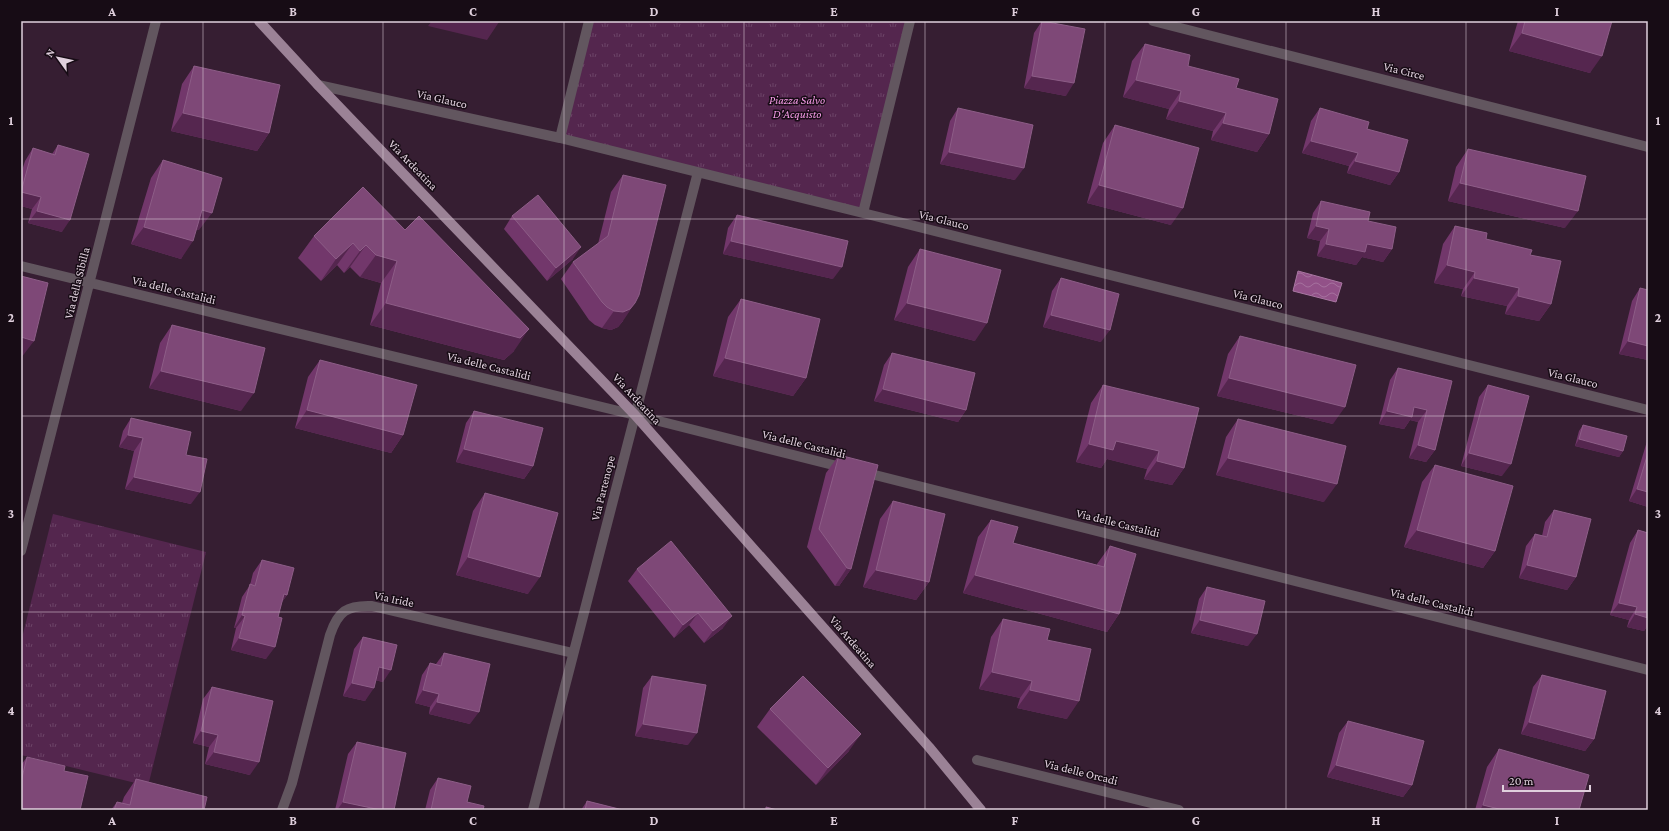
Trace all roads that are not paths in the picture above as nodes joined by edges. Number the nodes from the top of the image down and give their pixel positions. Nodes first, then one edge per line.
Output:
1 (156, 21) edge
2 (259, 21) edge
3 (589, 21) edge
4 (910, 21) edge
5 (1153, 21) edge
6 (318, 85) junction
7 (560, 138) junction
8 (1648, 147) edge
9 (698, 172) junction
10 (863, 213) junction
11 (21, 266) edge
12 (90, 283) junction
13 (1648, 410) edge
14 (635, 415) junction
15 (21, 551) edge
16 (573, 653) junction
17 (1648, 670) edge
18 (977, 760) dead end
19 (282, 810) edge
20 (533, 810) edge
21 (981, 810) edge
22 (1179, 810) edge

1 - 12 street, Via della Sibilla
2 - 6 main road, Via Ardeatina
3 - 7 street
4 - 10 street
5 - 8 street, Via Circe
6 - 7 street, Via Glauco
6 - 14 main road, Via Ardeatina
7 - 9 street
9 - 10 street
9 - 14 street, Via Partenope
10 - 13 street, Via Glauco
11 - 12 street, Via delle Castalidi
12 - 14 street, Via delle Castalidi
12 - 15 street, Via della Sibilla
14 - 16 street, Via Partenope
14 - 17 street, Via delle Castalidi
14 - 21 main road, Via Ardeatina
16 - 19 street, Via Iride
16 - 20 street, Via Partenope
18 - 22 street, Via delle Orcadi

